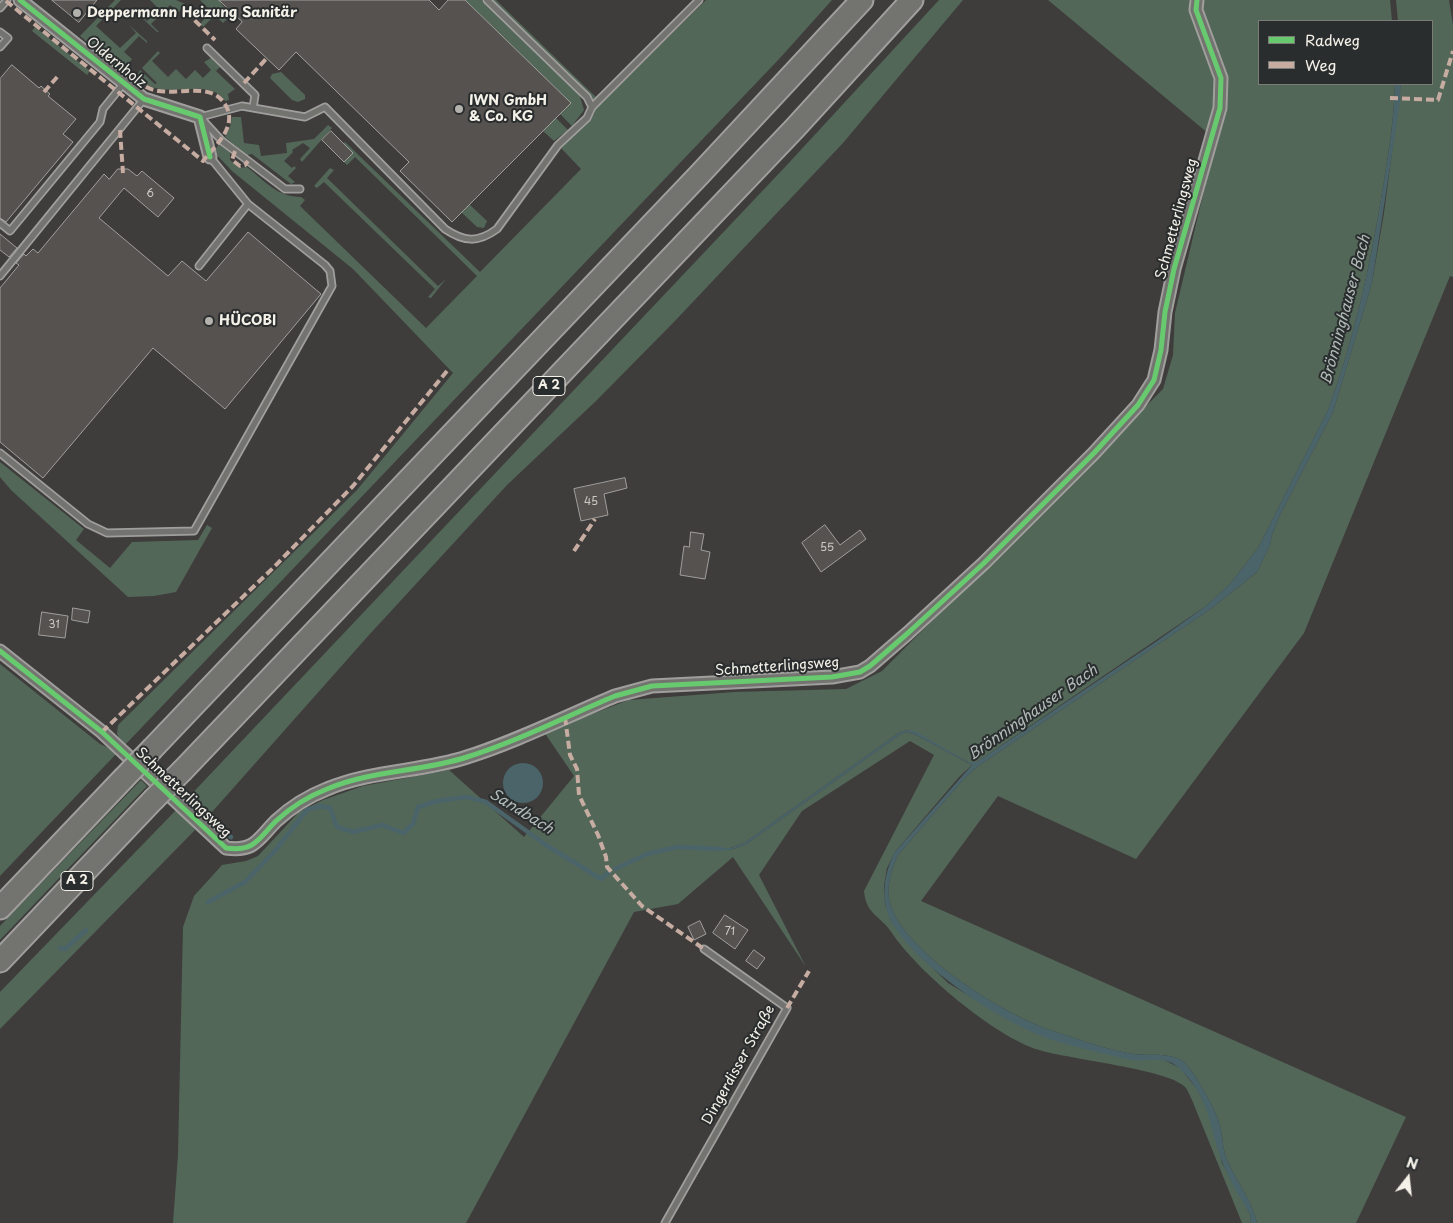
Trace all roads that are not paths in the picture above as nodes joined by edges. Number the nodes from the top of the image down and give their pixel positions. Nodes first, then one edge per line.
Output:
1 (7, 0) edge
2 (20, 0) edge
3 (487, 0) edge
4 (699, 0) edge
5 (862, 0) edge
6 (912, 0) edge
7 (1197, 0) edge
8 (0, 8) edge
9 (0, 32) edge
10 (0, 47) edge
11 (207, 48) dead end
12 (124, 83) junction
13 (144, 100) junction
14 (592, 107) junction
15 (253, 108) junction
16 (200, 117) junction
17 (210, 157) joint
18 (300, 188) dead end
19 (248, 204) junction
20 (0, 223) edge
21 (199, 266) dead end
22 (0, 276) edge
23 (0, 453) edge
24 (0, 651) edge
25 (0, 908) edge
26 (704, 949) dead end
27 (0, 961) edge
28 (666, 1223) edge

1 - 8 lane
2 - 12 street, Oldernholz
3 - 14 lane
4 - 14 lane
5 - 25 highway, A 2, bridge
6 - 27 highway, A 2, bridge
7 - 24 street, Schmetterlingsweg
9 - 10 lane
11 - 15 lane
12 - 13 street, Oldernholz
12 - 20 lane
13 - 16 street, Oldernholz
13 - 22 lane
14 - 15 lane
15 - 16 lane
16 - 17 street
16 - 18 lane
17 - 19 lane
19 - 21 lane
19 - 23 lane
26 - 28 lane, Dingerdisser Straße

